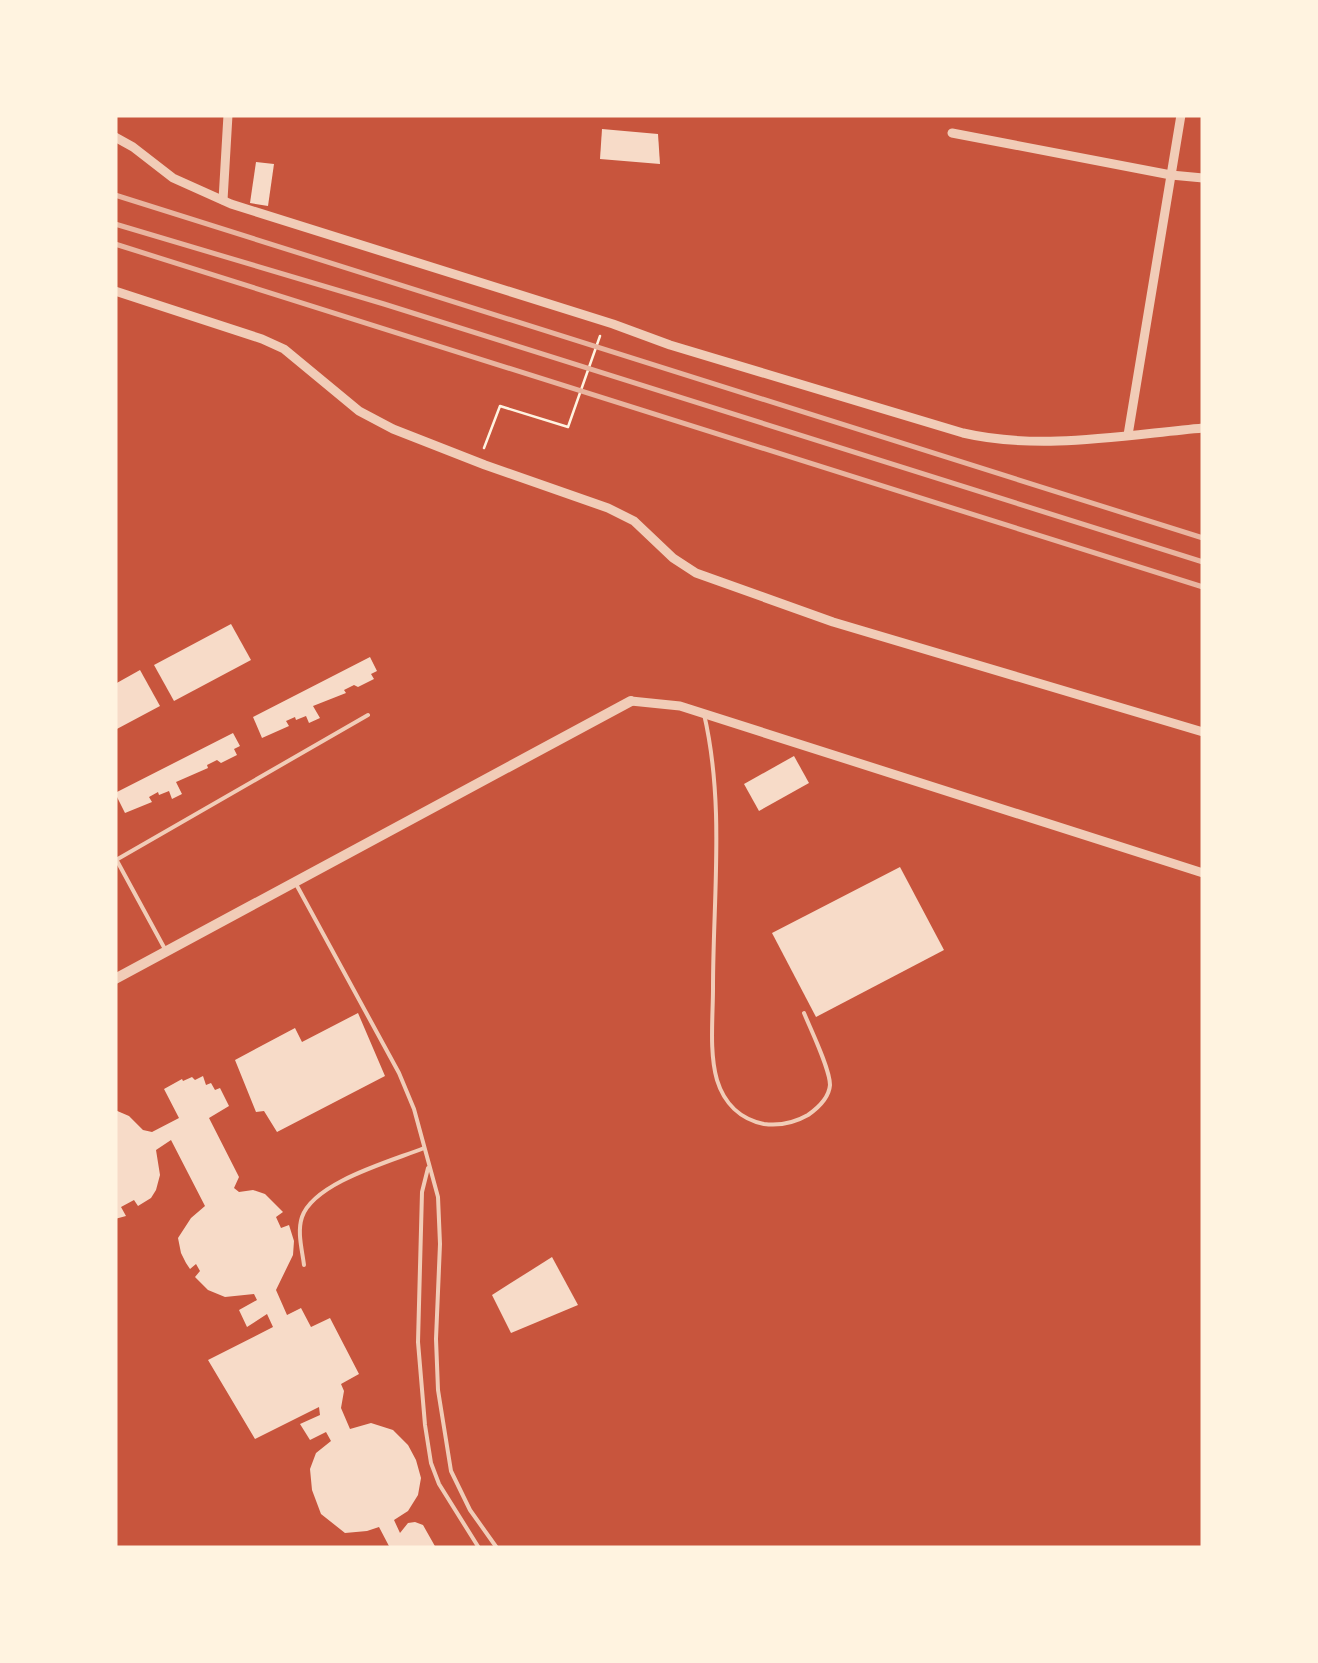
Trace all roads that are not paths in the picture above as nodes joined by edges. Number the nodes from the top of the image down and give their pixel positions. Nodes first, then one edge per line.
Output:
1 (228, 115) edge
2 (1181, 115) edge
3 (952, 134) dead end
4 (115, 137) edge
5 (1171, 175) junction
6 (1203, 178) edge
7 (222, 200) junction
8 (115, 291) edge
9 (1203, 428) edge
10 (1128, 435) junction
11 (631, 702) joint
12 (704, 714) junction
13 (368, 715) dead end
14 (1203, 732) edge
15 (116, 859) edge
16 (1203, 873) edge
17 (295, 882) junction
18 (166, 952) junction
19 (115, 979) edge
20 (804, 1013) dead end
21 (424, 1148) junction
22 (429, 1166) junction
23 (304, 1264) dead end
24 (480, 1548) edge
25 (497, 1548) edge

1 - 7 street
2 - 5 street
3 - 5 street
4 - 7 street
5 - 6 street
5 - 10 street
7 - 10 street
8 - 14 street
9 - 10 street
11 - 12 street
11 - 17 street
12 - 16 street
12 - 20 lane
13 - 15 lane
15 - 18 lane
17 - 18 street
17 - 21 lane
18 - 19 street
21 - 22 lane
21 - 23 lane
22 - 24 lane
22 - 25 lane

